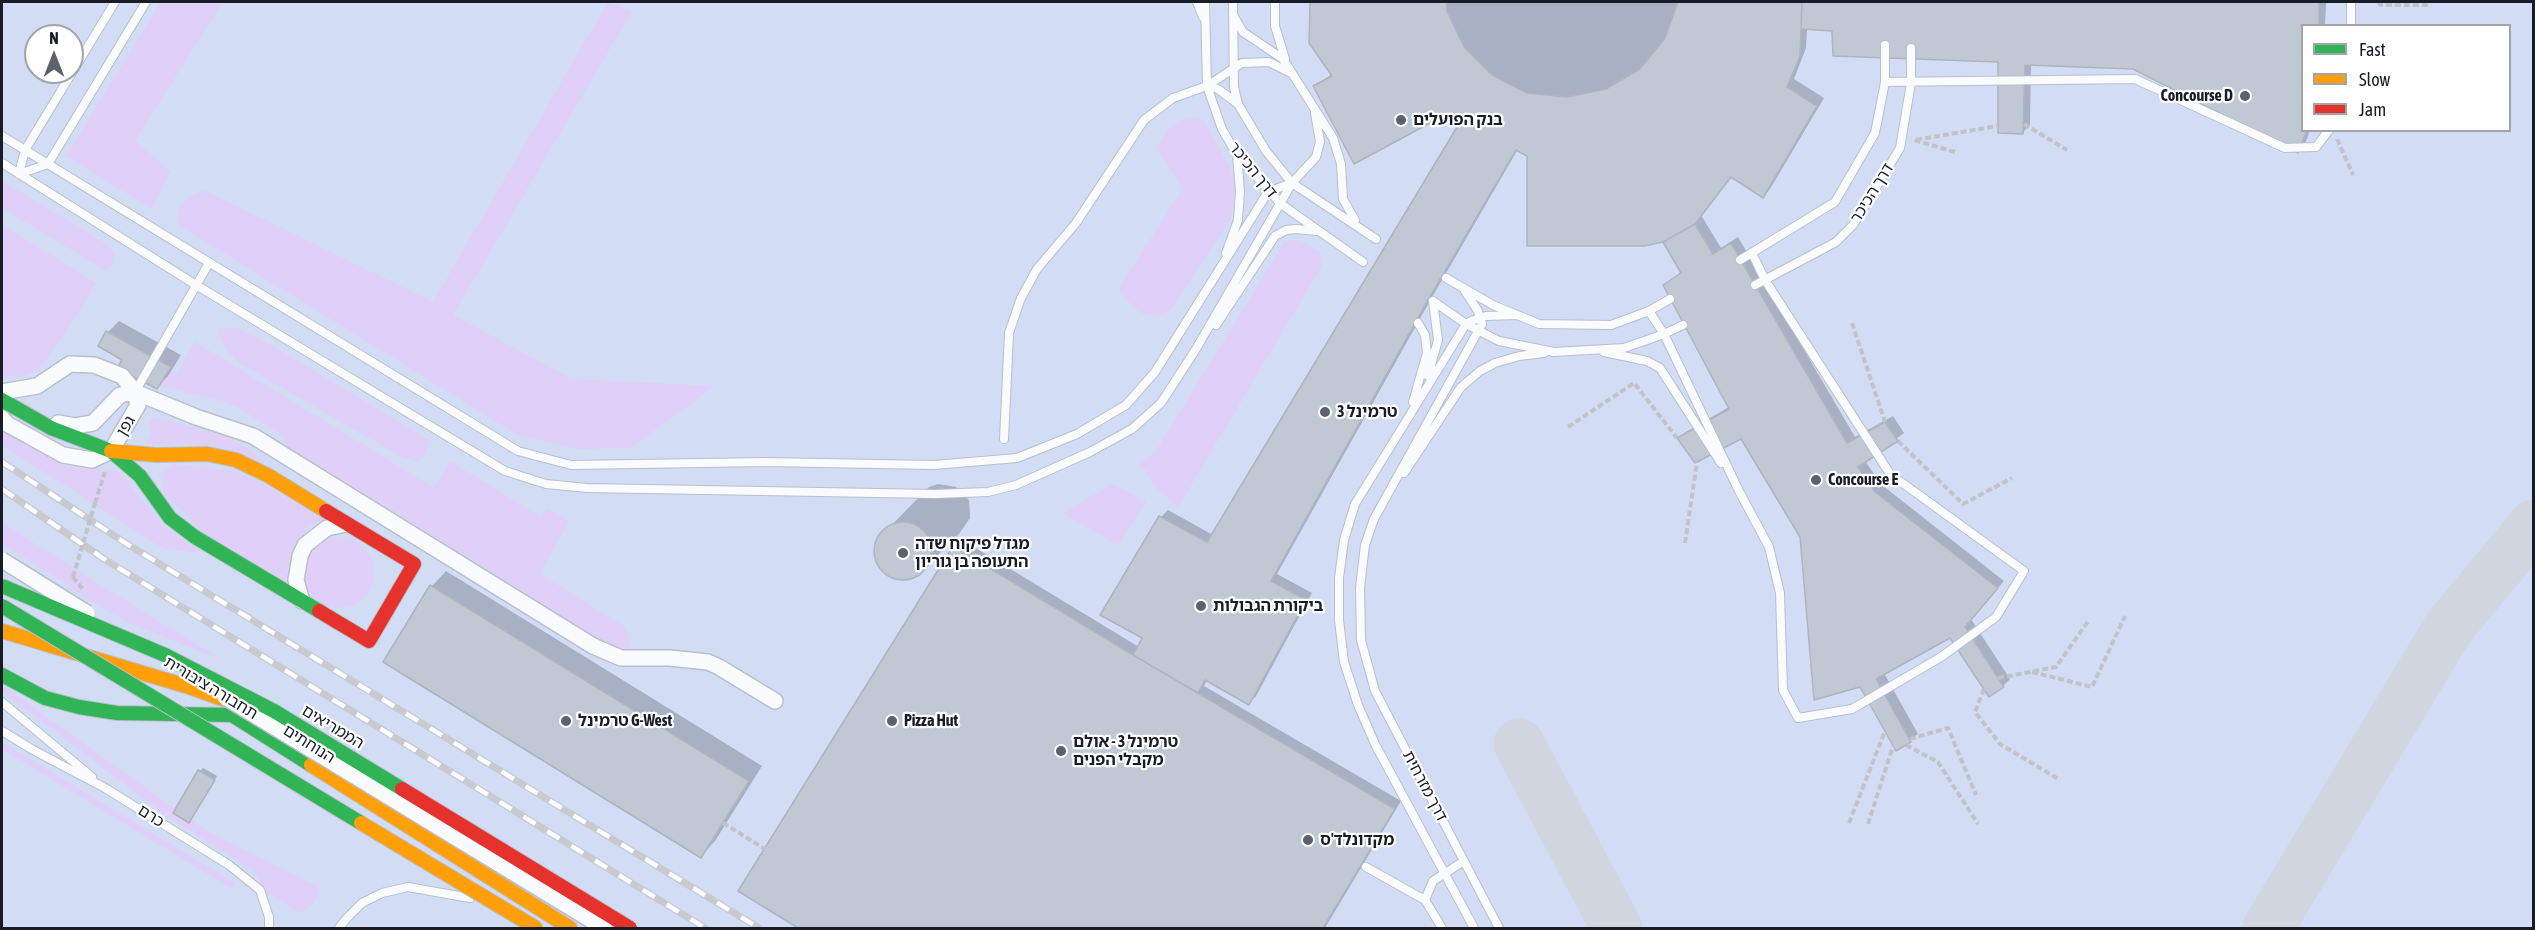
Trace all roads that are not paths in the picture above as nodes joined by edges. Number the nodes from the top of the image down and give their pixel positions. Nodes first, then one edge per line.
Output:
1 (115, 2) edge
2 (146, 2) edge
3 (1197, 2) edge
4 (1205, 2) edge
5 (1233, 2) edge
6 (1275, 2) edge
7 (2351, 2) edge
8 (1232, 14) junction
9 (1204, 22) junction
10 (2351, 24) edge
11 (1885, 45) dead end
12 (1911, 48) dead end
13 (1232, 68) junction
14 (1289, 72) junction
15 (1885, 82) junction
16 (1911, 83) junction
17 (1207, 86) junction
18 (1239, 104) junction
19 (1315, 113) junction
20 (2329, 132) edge
21 (2, 136) edge
22 (25, 150) junction
23 (1237, 155) junction
24 (2, 163) edge
25 (48, 165) junction
26 (19, 174) junction
27 (1292, 183) junction
28 (1268, 192) junction
29 (1281, 204) junction
30 (1360, 226) junction
31 (1318, 231) junction
32 (1376, 238) dead end
33 (1752, 253) junction
34 (1740, 260) dead end
35 (1363, 262) dead end
36 (209, 263) junction
37 (1217, 274) junction
38 (1446, 278) dead end
39 (1765, 279) junction
40 (196, 285) junction
41 (1755, 285) dead end
42 (1465, 291) junction
43 (1670, 299) dead end
44 (1649, 311) junction
45 (1517, 315) junction
46 (1481, 317) junction
47 (1418, 323) dead end
48 (1466, 324) junction
49 (1683, 325) dead end
50 (1479, 331) junction
51 (1664, 334) junction
52 (1196, 349) junction
53 (1588, 350) junction
54 (1554, 352) junction
55 (2, 392) edge
56 (135, 392) junction
57 (2, 400) edge
58 (25, 414) junction
59 (1407, 417) junction
60 (2, 418) edge
61 (1004, 439) dead end
62 (111, 451) junction
63 (1739, 491) junction
64 (1374, 519) junction
65 (346, 524) junction
66 (2, 561) edge
67 (2, 586) edge
68 (302, 601) junction
69 (2, 606) edge
70 (2, 631) edge
71 (2, 675) edge
72 (775, 701) dead end
73 (2, 702) edge
74 (2, 731) edge
75 (105, 788) junction
76 (1464, 861) junction
77 (1366, 867) dead end
78 (1444, 873) junction
79 (1425, 900) junction
80 (540, 910) junction
81 (269, 928) edge
82 (339, 928) edge
83 (536, 928) edge
84 (570, 928) edge
85 (604, 928) edge
86 (630, 928) edge
87 (644, 928) edge
88 (1442, 928) edge
89 (1474, 928) edge
90 (1499, 928) edge

1 - 22 lane
2 - 25 lane
3 - 9 lane
4 - 9 lane, דרך הכיכר
5 - 8 lane, דרך הכיכר
6 - 14 lane
7 - 10 lane
8 - 13 lane, דרך הכיכר
8 - 14 lane
9 - 17 lane, דרך הכיכר
11 - 15 lane, דרך הכיכר
12 - 16 lane, דרך הכיכר
13 - 14 lane
13 - 17 lane
13 - 18 lane, דרך הכיכר
14 - 19 lane
15 - 16 lane
15 - 33 lane, דרך הכיכר
16 - 20 lane
16 - 39 lane, דרך הכיכר
17 - 18 lane
17 - 23 lane, דרך הכיכר
17 - 61 lane
18 - 27 lane, דרך הכיכר
19 - 27 lane
19 - 30 lane
21 - 22 lane
22 - 25 lane
22 - 26 lane
23 - 28 lane, דרך הכיכר
23 - 37 lane
24 - 26 lane
25 - 26 lane
25 - 36 lane
26 - 40 lane
27 - 28 lane
27 - 29 lane
27 - 30 lane, דרך הכיכר
28 - 29 lane, דרך הכיכר
28 - 37 lane
29 - 31 lane, דרך הכיכר
29 - 52 lane
30 - 32 lane, דרך הכיכר
31 - 35 lane, דרך הכיכר
31 - 52 lane
33 - 34 lane, דרך הכיכר
33 - 39 lane
36 - 37 lane
36 - 40 lane
38 - 42 lane
39 - 41 lane, דרך הכיכר
39 - 63 lane
40 - 52 lane
40 - 56 lane
42 - 45 lane
42 - 46 lane
43 - 44 lane
44 - 45 lane
44 - 51 lane
45 - 46 lane
46 - 48 lane
46 - 50 lane
47 - 59 lane
48 - 50 lane
48 - 59 lane
48 - 59 lane
49 - 51 lane
50 - 54 lane
50 - 64 lane
51 - 53 lane
51 - 63 lane
53 - 54 lane
53 - 63 lane
54 - 64 lane
55 - 56 street, גפן
56 - 58 street
56 - 62 street, גפן
56 - 72 street
57 - 58 street
58 - 62 street
59 - 78 lane
60 - 62 street, גפן
62 - 65 street
62 - 68 street
64 - 76 lane, דרך מזרחית
65 - 68 street
65 - 68 street
66 - 85 street, תחבורה ציבורית, bridge
67 - 86 street, הממריאים, bridge
69 - 83 street, bridge
70 - 87 street
71 - 80 street, הנוחתים
73 - 75 lane
74 - 75 lane, כרם
75 - 81 lane, כרם
76 - 78 lane
76 - 90 lane, דרך מזרחית
77 - 79 lane
78 - 79 lane
78 - 89 lane
79 - 88 lane
80 - 82 lane
80 - 84 street, הנוחתים

